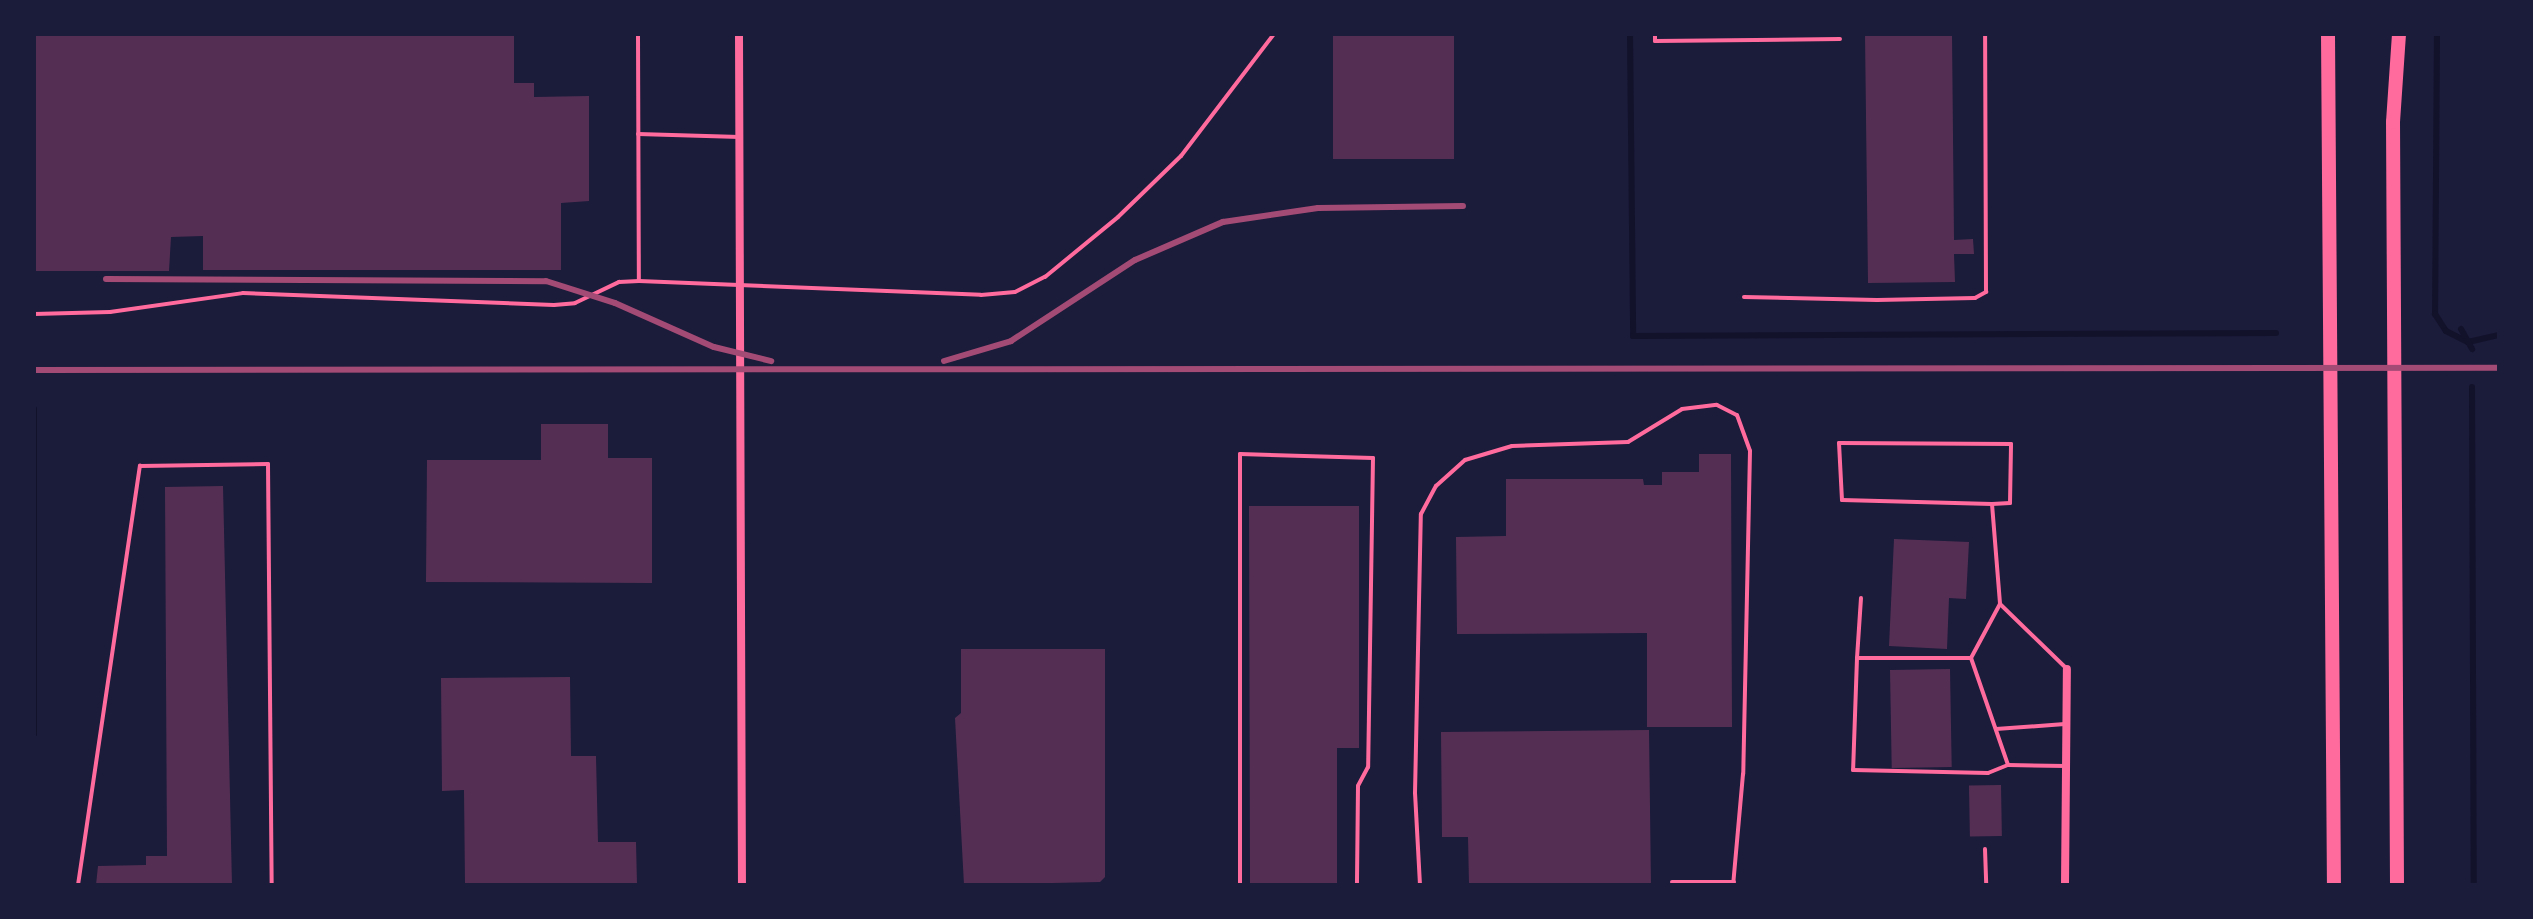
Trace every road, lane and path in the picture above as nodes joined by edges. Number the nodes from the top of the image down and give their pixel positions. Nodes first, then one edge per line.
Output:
1 (638, 34) edge
2 (739, 34) edge
3 (1274, 34) edge
4 (1655, 34) edge
5 (1985, 34) edge
6 (2328, 34) edge
7 (2399, 34) edge
8 (1840, 39) dead end
9 (638, 134) junction
10 (740, 137) junction
11 (639, 281) junction
12 (740, 288) junction
13 (1744, 297) dead end
14 (34, 314) edge
15 (1992, 504) junction
16 (1861, 598) dead end
17 (2000, 604) junction
18 (1857, 658) junction
19 (1971, 658) junction
20 (2067, 669) joint
21 (2067, 724) junction
22 (1996, 729) junction
23 (2008, 765) junction
24 (2066, 766) junction
25 (1985, 849) dead end
26 (1672, 882) dead end
27 (1733, 883) edge
28 (78, 885) edge
29 (272, 885) edge
30 (742, 885) edge
31 (1240, 885) edge
32 (1357, 885) edge
33 (1420, 885) edge
34 (1986, 885) edge
35 (2065, 885) edge
36 (2334, 885) edge
37 (2397, 885) edge

1 - 9 lane
2 - 10 street
3 - 12 lane
4 - 8 lane
5 - 13 lane
6 - 36 highway
7 - 37 highway
9 - 10 lane
9 - 11 lane
10 - 12 street
11 - 12 lane
11 - 14 lane
12 - 30 street
15 - 15 lane
15 - 17 lane
16 - 18 lane
17 - 19 lane
17 - 20 lane
18 - 19 lane
18 - 23 lane
19 - 22 lane
20 - 21 street
21 - 22 lane
21 - 24 street
22 - 23 lane
23 - 24 lane
24 - 35 street
25 - 34 lane
26 - 27 lane
27 - 33 lane
28 - 29 lane
31 - 32 lane

